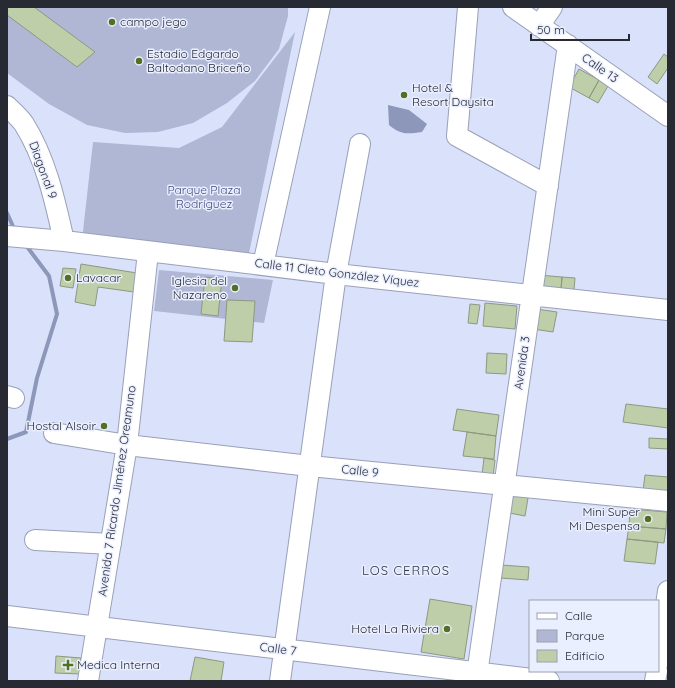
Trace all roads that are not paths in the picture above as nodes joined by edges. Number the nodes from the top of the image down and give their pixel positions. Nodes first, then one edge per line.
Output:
1 (320, 7) edge
2 (468, 7) edge
3 (512, 7) edge
4 (552, 7) edge
5 (539, 26) junction
6 (568, 45) junction
7 (7, 106) edge
8 (668, 116) edge
9 (360, 144) dead end
10 (548, 186) junction
11 (10, 236) edge
12 (64, 241) junction
13 (148, 252) junction
14 (263, 265) junction
15 (336, 274) junction
16 (532, 294) junction
17 (668, 310) edge
18 (54, 433) dead end
19 (127, 445) junction
20 (310, 466) junction
21 (504, 485) junction
22 (668, 500) edge
23 (35, 540) dead end
24 (110, 544) junction
25 (668, 591) edge
26 (7, 616) edge
27 (97, 628) junction
28 (284, 650) junction
29 (659, 655) edge
30 (477, 677) edge
31 (88, 681) edge
32 (280, 681) edge
33 (549, 681) edge

1 - 14 street
2 - 10 street
3 - 5 street, Calle 13
4 - 5 street
5 - 6 street, Calle 13
6 - 8 street, Calle 13
6 - 10 street, Avenida 3
7 - 12 street, Diagonal 9
9 - 15 street
10 - 16 street, Avenida 3
11 - 12 street, Calle 11 Cleto González Víquez
12 - 13 street, Calle 11 Cleto González Víquez
13 - 14 street, Calle 11 Cleto González Víquez
13 - 19 street, Avenida 7 Ricardo Jiménez Oreamuno
14 - 15 street, Calle 11 Cleto González Víquez
15 - 16 street, Calle 11 Cleto González Víquez
15 - 20 street
16 - 17 street, Calle 11 Cleto González Víquez
16 - 21 street, Avenida 3
18 - 19 street, Calle 9
19 - 20 street, Calle 9
19 - 24 street, Avenida 7 Ricardo Jiménez Oreamuno
20 - 21 street, Calle 9
20 - 28 street
21 - 22 street, Calle 9
21 - 30 street, Avenida 3
23 - 24 street
24 - 27 street, Avenida 7 Ricardo Jiménez Oreamuno
25 - 29 street
26 - 27 street, Calle 7
27 - 28 street, Calle 7
27 - 31 street, Avenida 7 Ricardo Jiménez Oreamuno
28 - 30 street, Calle 7
28 - 32 street
30 - 33 street, Calle 7

